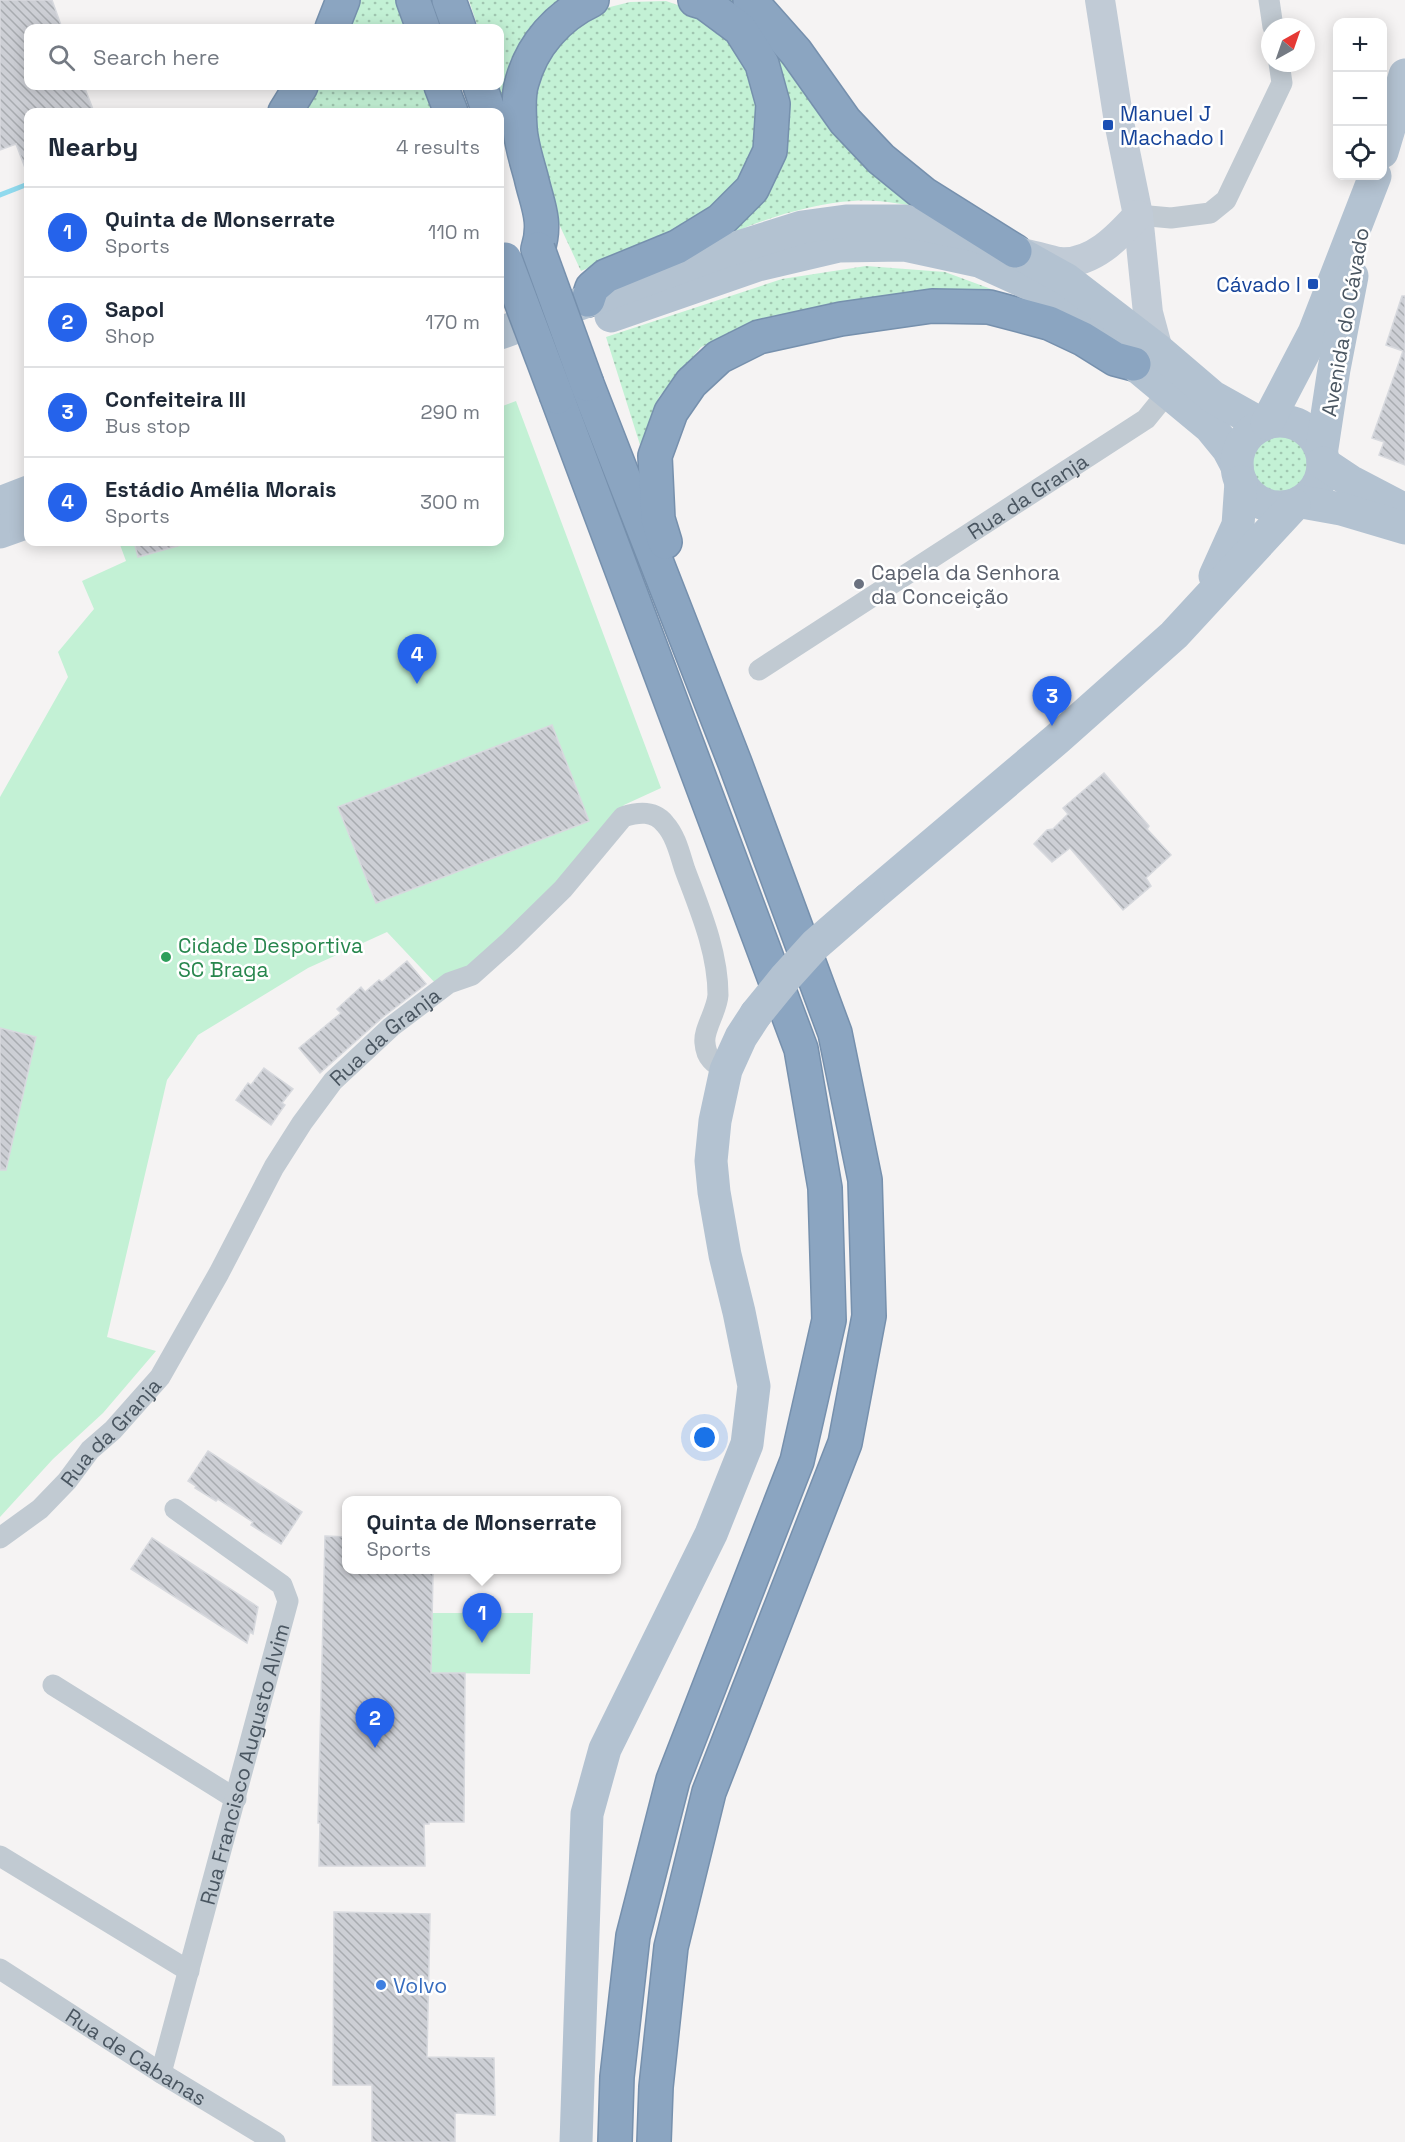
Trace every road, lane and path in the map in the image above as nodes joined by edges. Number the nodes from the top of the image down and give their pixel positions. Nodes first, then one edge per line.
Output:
1 (344, 0) edge
2 (414, 0) edge
3 (449, 0) edge
4 (592, 0) edge
5 (695, 0) edge
6 (750, 0) edge
7 (1100, 0) edge
8 (1269, 0) edge
9 (1272, 18) edge
10 (334, 24) edge
11 (422, 24) edge
12 (458, 24) edge
13 (1280, 72) edge
14 (1405, 75) edge
15 (299, 90) edge
16 (442, 90) edge
17 (481, 90) edge
18 (287, 108) edge
19 (449, 108) edge
20 (488, 108) edge
21 (1387, 138) edge
22 (504, 152) edge
23 (1371, 186) edge
24 (1138, 215) junction
25 (538, 249) junction
26 (1015, 251) junction
27 (504, 260) edge
28 (588, 300) junction
29 (504, 332) edge
30 (504, 356) edge
31 (1146, 357) junction
32 (1168, 392) junction
33 (1265, 424) junction
34 (1322, 456) junction
35 (1239, 474) junction
36 (24, 483) edge
37 (0, 492) edge
38 (24, 494) edge
39 (0, 503) edge
40 (1298, 503) junction
41 (1405, 510) edge
42 (24, 523) edge
43 (1405, 528) edge
44 (0, 532) edge
45 (1195, 611) junction
46 (759, 670) dead end
47 (735, 763) junction
48 (726, 1070) junction
49 (175, 1509) dead end
50 (0, 1538) edge
51 (53, 1685) dead end
52 (236, 1799) junction
53 (0, 1856) edge
54 (0, 1969) edge
55 (189, 1971) junction
56 (161, 2073) junction
57 (275, 2142) edge
58 (576, 2142) edge
59 (615, 2142) edge
60 (654, 2142) edge

1 - 10 highway
2 - 11 highway
3 - 12 highway
4 - 25 highway
5 - 28 highway
6 - 26 highway
7 - 24 street
8 - 9 street
13 - 24 street
14 - 21 main road
15 - 18 highway
16 - 19 highway
17 - 20 highway
22 - 25 highway
23 - 33 main road, Avenida do Cávado
23 - 34 main road, Avenida do Cávado
24 - 26 street
24 - 31 street
25 - 47 highway, bridge
26 - 28 main road
26 - 31 main road
27 - 59 highway, bridge
28 - 29 main road
30 - 31 main road
31 - 32 main road
31 - 33 main road
31 - 47 highway
32 - 35 main road
32 - 46 street, Rua da Granja
33 - 34 main road
33 - 35 main road
34 - 40 main road
34 - 41 main road
35 - 40 main road
35 - 45 main road
36 - 37 street
38 - 39 main road
40 - 43 main road
40 - 45 main road
42 - 44 main road
45 - 48 main road, bridge
47 - 60 highway
48 - 50 street, Rua da Granja
48 - 58 main road
49 - 52 street, Rua Francisco Augusto Alvim
51 - 52 street
52 - 55 street, Rua Francisco Augusto Alvim
53 - 55 street
54 - 56 street, Rua de Cabanas
55 - 56 street, Rua Francisco Augusto Alvim
56 - 57 street, Rua de Cabanas

